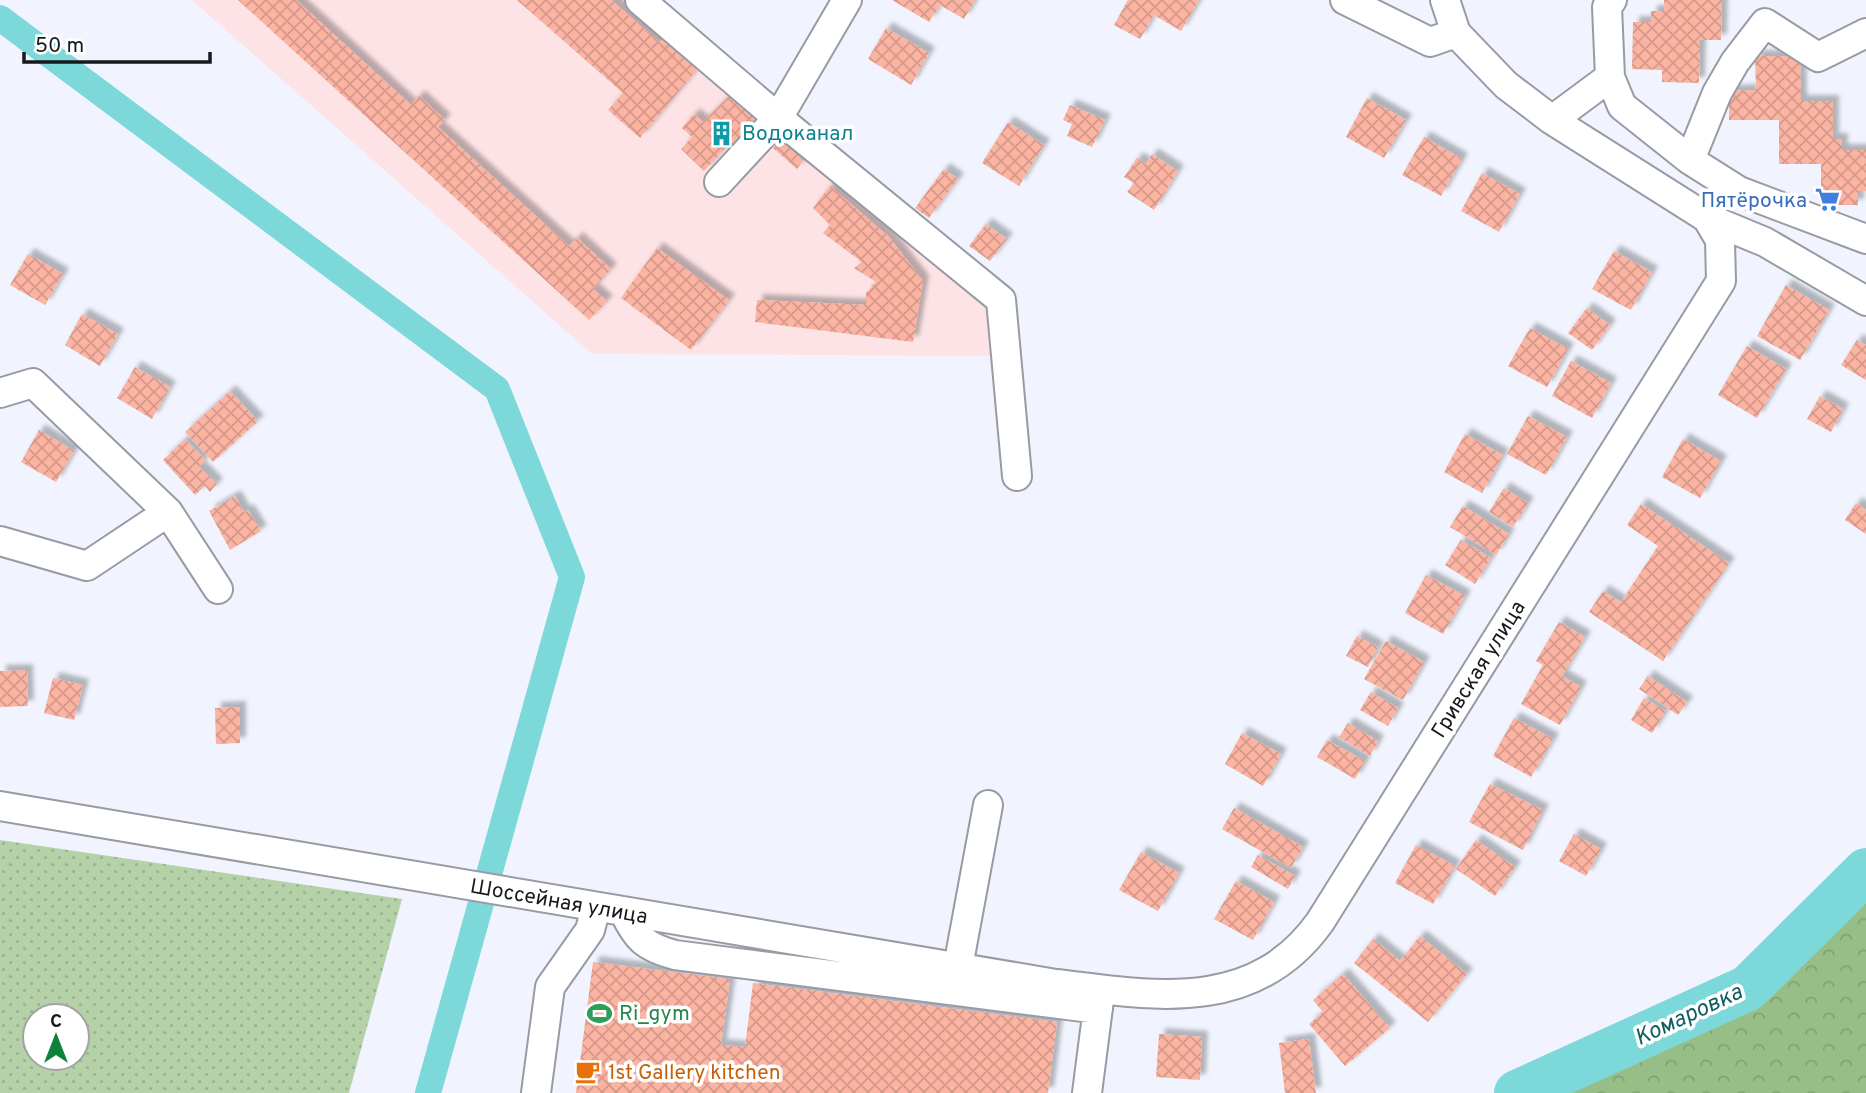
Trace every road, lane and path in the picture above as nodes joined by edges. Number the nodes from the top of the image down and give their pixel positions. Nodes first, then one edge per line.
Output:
1 (640, 0) edge
2 (847, 0) edge
3 (1345, 0) edge
4 (1445, 0) edge
5 (1612, 0) edge
6 (1456, 33) junction
7 (1866, 33) edge
8 (1610, 77) junction
9 (778, 118) junction
10 (1552, 120) junction
11 (1690, 160) junction
12 (719, 182) dead end
13 (1707, 218) junction
14 (1866, 239) edge
15 (1866, 301) edge
16 (0, 393) edge
17 (1017, 476) dead end
18 (168, 512) junction
19 (0, 541) edge
20 (218, 589) dead end
21 (988, 805) dead end
22 (0, 806) edge
23 (596, 907) junction
24 (624, 912) junction
25 (958, 967) junction
26 (1106, 996) junction
27 (536, 1093) edge
28 (1087, 1093) edge

1 - 9 street
2 - 9 street
3 - 6 street
4 - 6 street
5 - 8 street
6 - 10 street
7 - 11 street
8 - 10 street
8 - 11 street
9 - 12 street
9 - 17 street
10 - 13 street
11 - 14 street
13 - 15 street
13 - 26 street, Гривская улица
16 - 18 street
18 - 19 street
18 - 20 street
21 - 25 street
22 - 23 street, Шоссейная улица
23 - 24 street, Шоссейная улица
23 - 27 street
24 - 25 street, Шоссейная улица
24 - 26 street
25 - 26 street, Шоссейная улица
26 - 28 street

